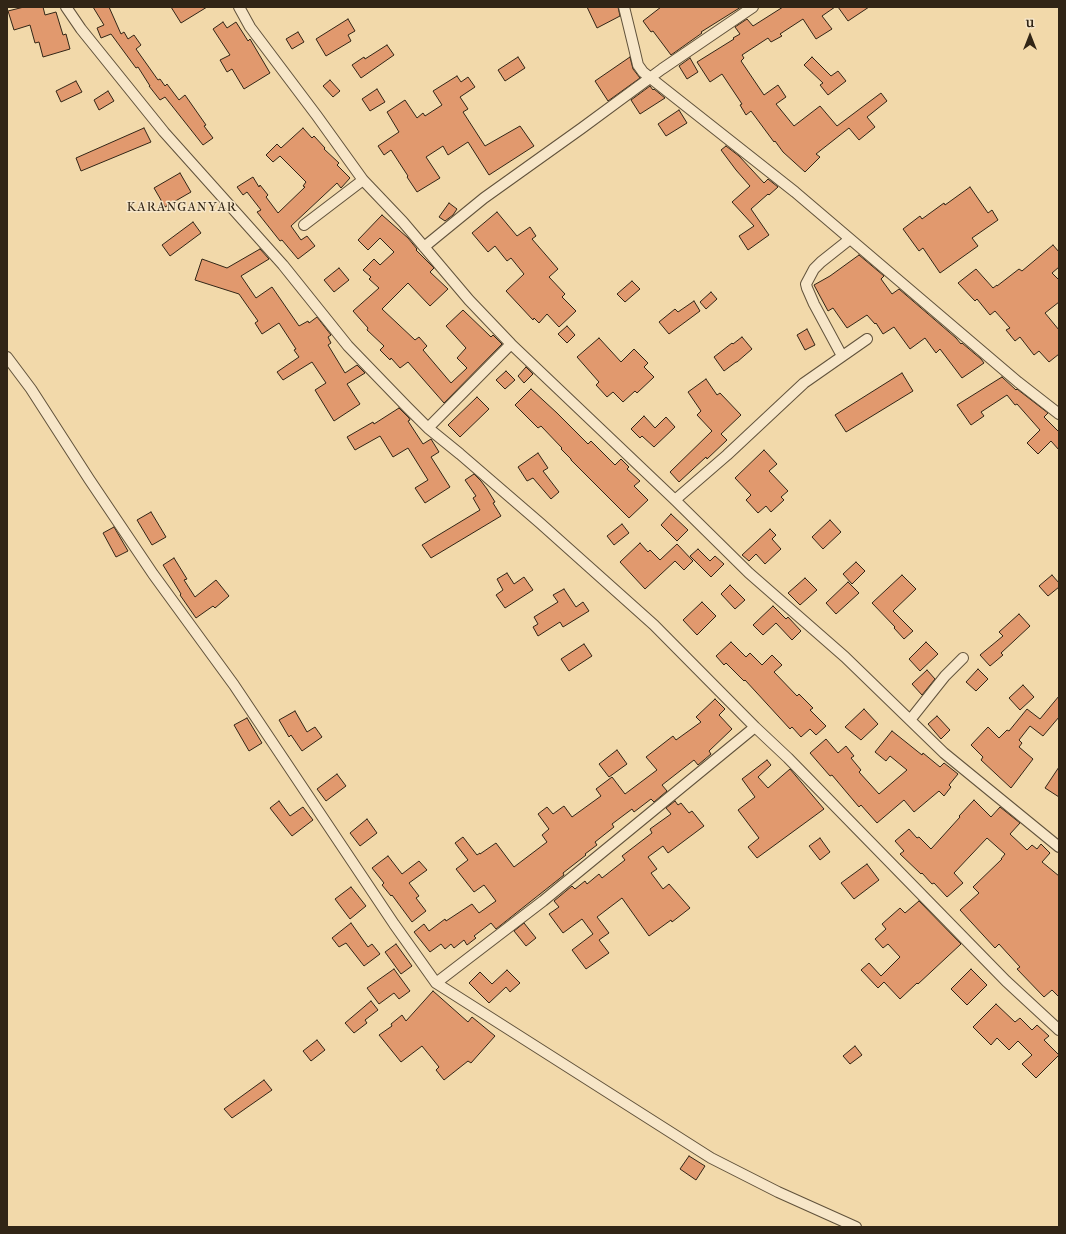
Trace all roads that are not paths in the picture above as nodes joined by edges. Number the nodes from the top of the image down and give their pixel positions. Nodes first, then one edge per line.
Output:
1 (66, 7) edge
2 (239, 7) edge
3 (624, 7) edge
4 (753, 7) edge
5 (653, 75) junction
6 (363, 180) junction
7 (304, 225) dead end
8 (850, 239) junction
9 (424, 247) junction
10 (867, 339) dead end
11 (511, 344) junction
12 (842, 356) junction
13 (7, 357) edge
14 (1059, 414) edge
15 (428, 428) junction
16 (675, 500) junction
17 (963, 658) dead end
18 (910, 720) junction
19 (755, 727) junction
20 (1059, 847) edge
21 (436, 983) junction
22 (1059, 1030) edge
23 (856, 1227) edge

1 - 15 street
2 - 6 street
3 - 5 street
4 - 5 street
5 - 8 street
5 - 9 street
6 - 7 street
6 - 9 street
8 - 12 street
8 - 14 street
9 - 11 street
10 - 12 street
11 - 15 street
11 - 16 street
12 - 16 street
13 - 21 street
15 - 19 street
16 - 18 street
17 - 18 street
18 - 20 street
19 - 21 street
19 - 22 street
21 - 23 street

